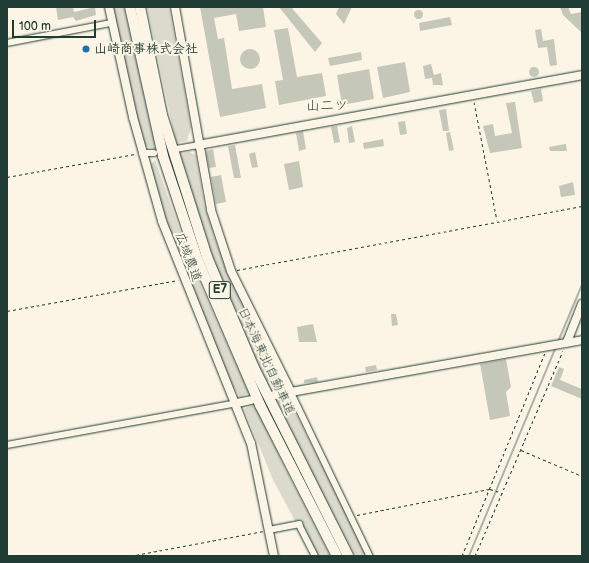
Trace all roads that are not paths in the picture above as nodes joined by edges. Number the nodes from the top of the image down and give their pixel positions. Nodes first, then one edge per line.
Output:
1 (109, 7) edge
2 (130, 7) edge
3 (140, 7) edge
4 (175, 7) edge
5 (112, 23) junction
6 (7, 43) edge
7 (582, 75) edge
8 (198, 145) junction
9 (176, 149) dead end
10 (142, 153) junction
11 (154, 153) dead end
12 (582, 304) edge
13 (582, 340) edge
14 (564, 342) junction
15 (291, 392) junction
16 (274, 395) dead end
17 (251, 400) dead end
18 (237, 403) junction
19 (7, 445) edge
20 (269, 530) junction
21 (274, 556) edge
22 (315, 556) edge
23 (337, 556) edge
24 (348, 556) edge
25 (370, 556) edge

1 - 5 street, 広域農道
2 - 23 highway, 日本海東北自動車道 / E7
3 - 24 highway, 日本海東北自動車道 / E7
4 - 8 street
5 - 6 street
5 - 10 street, 広域農道
7 - 8 street
8 - 9 street
8 - 15 street
10 - 11 street
10 - 18 street, 広域農道
12 - 14 street
13 - 14 street
14 - 15 street
15 - 16 street
15 - 25 street
17 - 18 street
18 - 19 street
18 - 20 street, 広域農道
20 - 21 street, 広域農道
20 - 22 street

